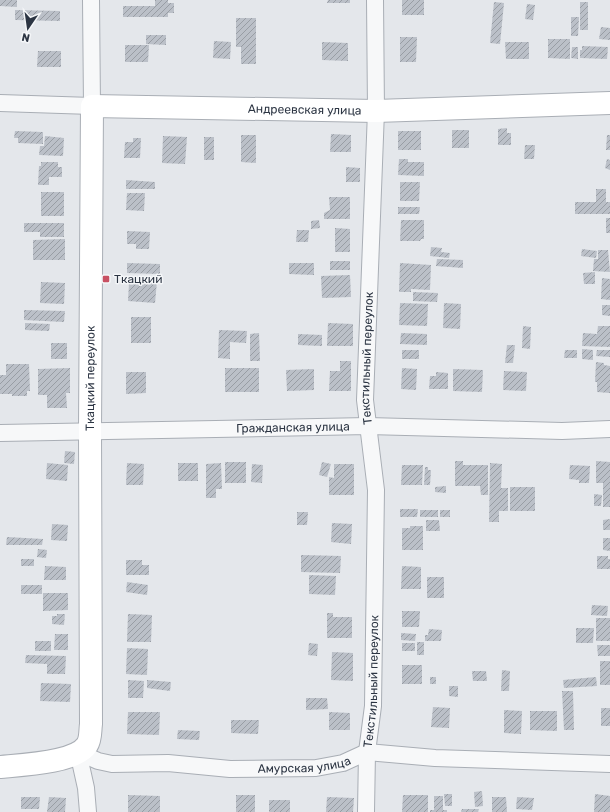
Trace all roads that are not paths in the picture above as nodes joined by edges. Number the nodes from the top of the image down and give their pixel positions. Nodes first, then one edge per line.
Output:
1 (91, 0) edge
2 (375, 0) edge
3 (0, 103) edge
4 (610, 103) edge
5 (92, 106) junction
6 (376, 111) junction
7 (368, 426) junction
8 (610, 429) edge
9 (90, 431) junction
10 (0, 433) edge
11 (78, 752) junction
12 (367, 752) junction
13 (610, 764) edge
14 (0, 767) edge
15 (88, 812) edge
16 (366, 812) edge

1 - 5 street, Ткацкий переулок
2 - 6 street, Текстильный переулок
3 - 5 street, Андреевская улица
4 - 6 street, Андреевская улица
5 - 6 street, Андреевская улица
5 - 9 street, Ткацкий переулок
6 - 7 street, Текстильный переулок
7 - 8 street, Гражданская улица
7 - 9 street, Гражданская улица
7 - 12 street, Текстильный переулок
9 - 10 street, Гражданская улица
9 - 11 street, Ткацкий переулок
11 - 12 street, Амурская улица
11 - 14 street
11 - 15 street
12 - 13 street, Амурская улица
12 - 16 street, Текстильный переулок

